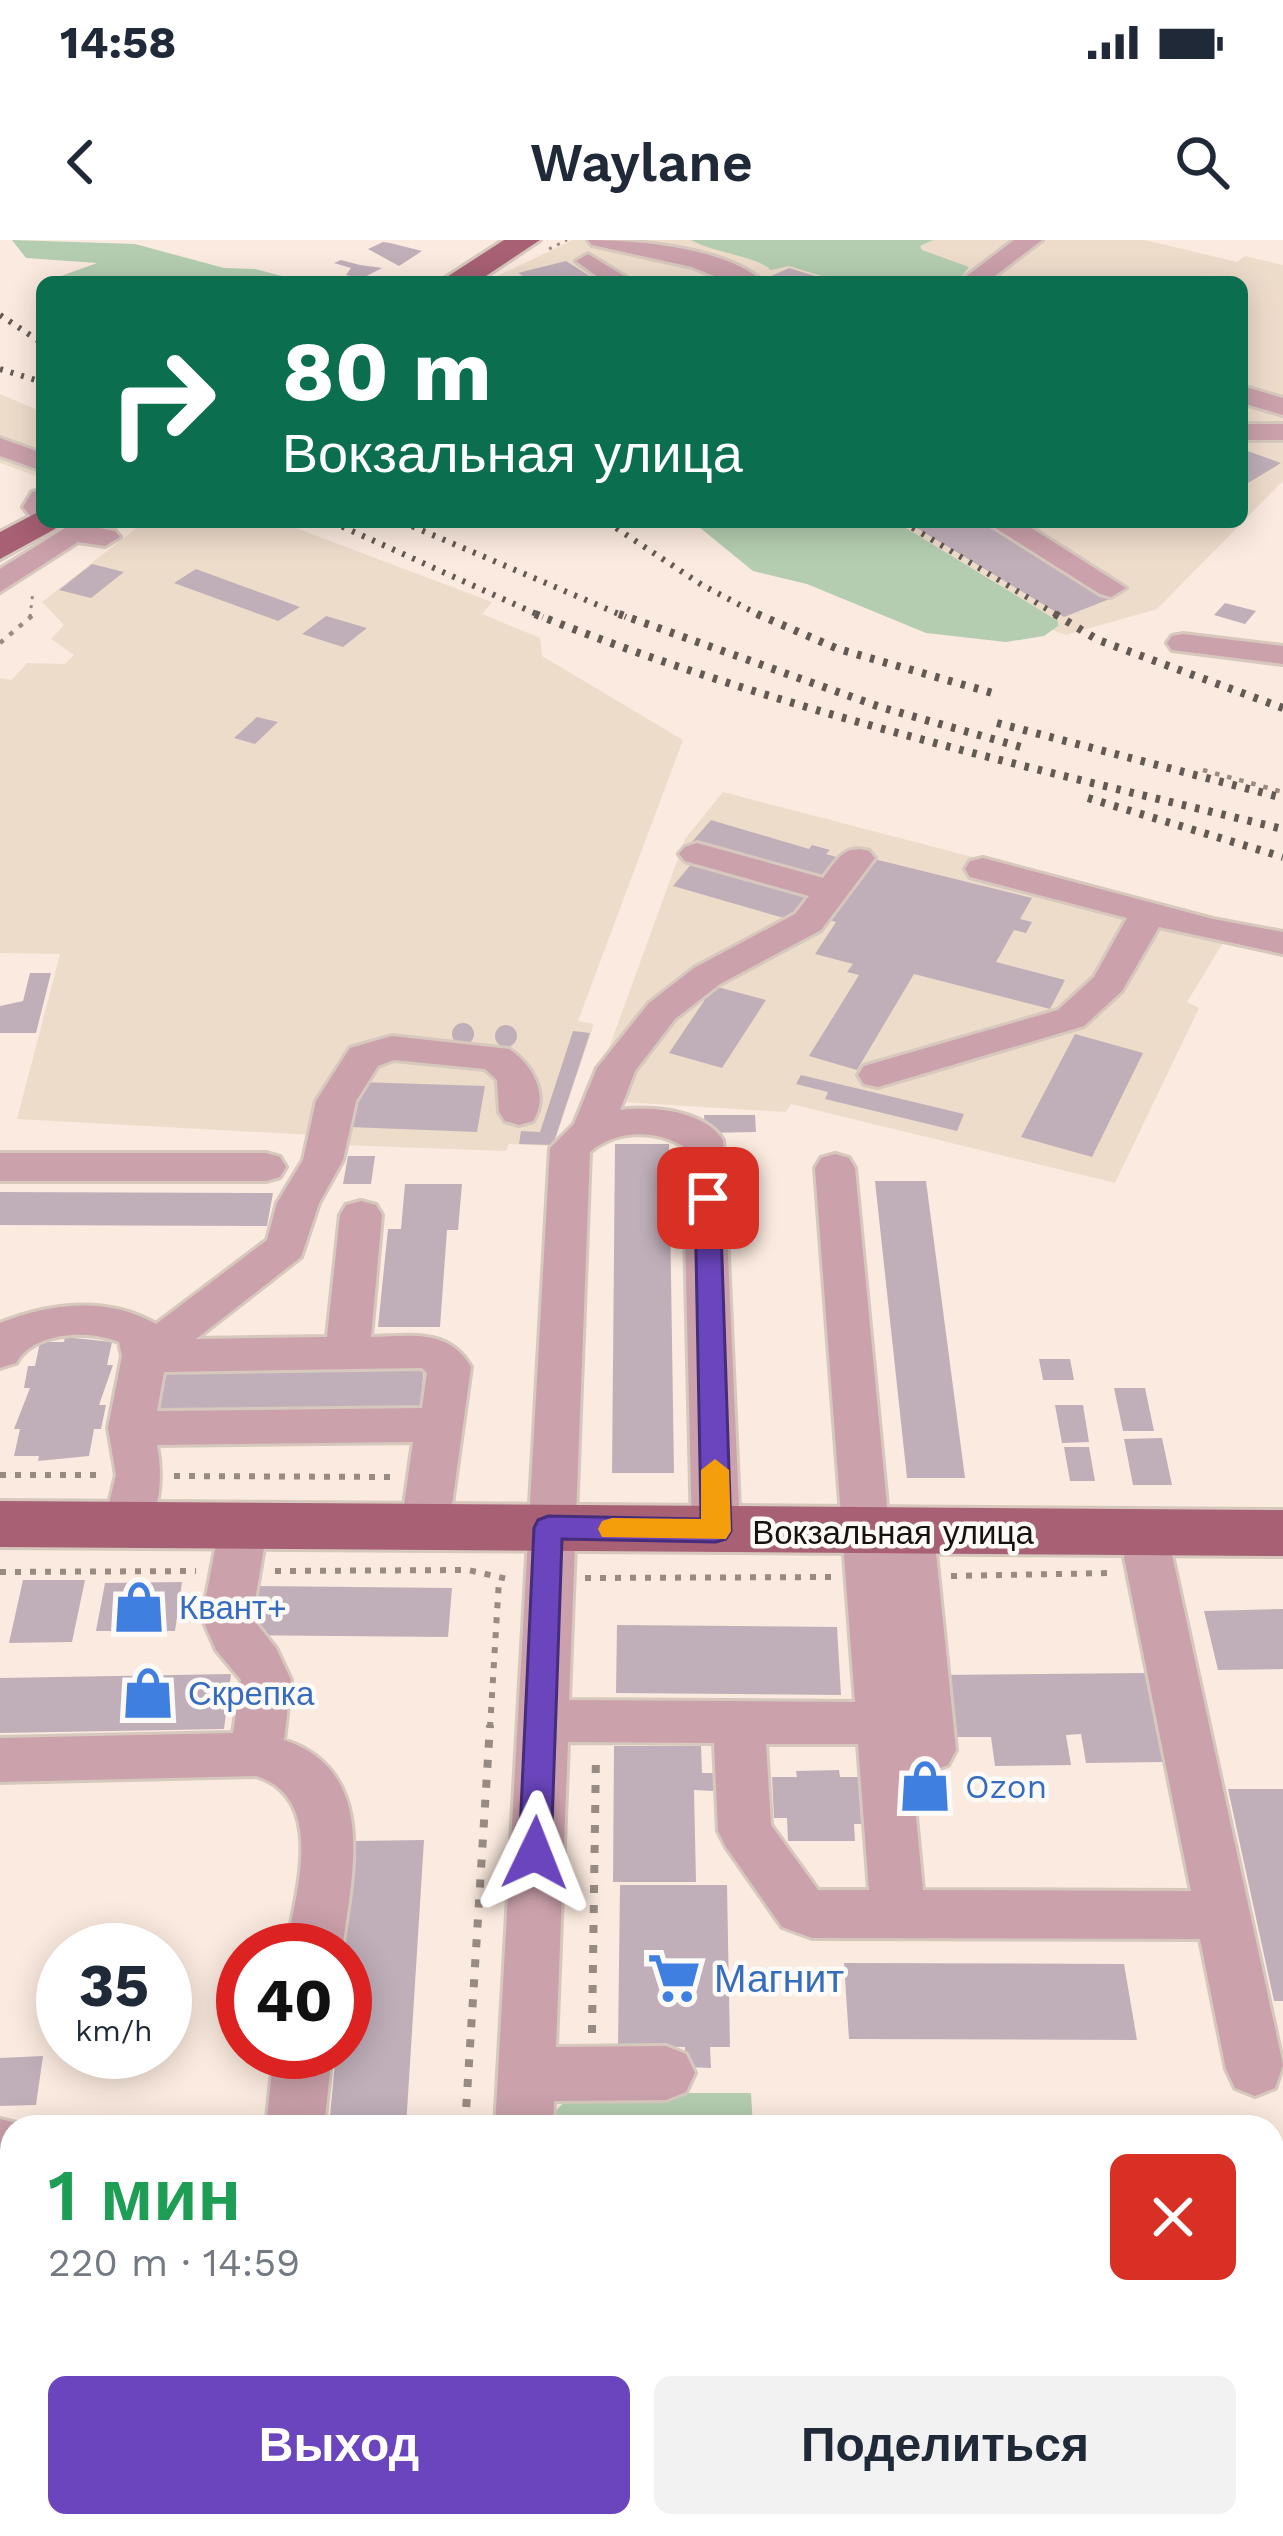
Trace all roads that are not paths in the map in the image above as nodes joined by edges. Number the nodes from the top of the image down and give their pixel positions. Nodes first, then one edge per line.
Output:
1 (525, 240) edge
2 (1030, 240) edge
3 (596, 247) edge
4 (465, 276) edge
5 (618, 276) edge
6 (646, 276) edge
7 (736, 276) edge
8 (979, 276) edge
9 (1248, 396) edge
10 (1283, 407) edge
11 (1248, 432) edge
12 (1283, 432) edge
13 (0, 446) edge
14 (28, 479) edge
15 (1015, 528) edge
16 (106, 537) dead end
17 (21, 556) edge
18 (1111, 588) dead end
19 (1183, 643) dead end
20 (1283, 655) edge
21 (697, 854) dead end
22 (857, 858) dead end
23 (983, 869) dead end
24 (833, 892) junction
25 (1148, 913) junction
26 (1283, 943) edge
27 (878, 1075) dead end
28 (519, 1112) dead end
29 (592, 1129) junction
30 (0, 1167) edge
31 (266, 1167) dead end
32 (835, 1168) dead end
33 (361, 1215) dead end
34 (0, 1352) edge
35 (347, 1354) junction
36 (144, 1356) junction
37 (440, 1425) junction
38 (130, 1427) junction
39 (133, 1500) junction
40 (428, 1501) junction
41 (0, 1524) edge
42 (244, 1525) junction
43 (716, 1531) junction
44 (1283, 1533) edge
45 (1147, 1553) junction
46 (889, 1555) junction
47 (531, 1563) junction
48 (558, 1721) junction
49 (740, 1723) junction
50 (882, 1724) junction
51 (930, 1750) dead end
52 (256, 1754) junction
53 (0, 1760) edge
54 (898, 1915) junction
55 (1222, 1915) junction
56 (316, 1923) edge
57 (1255, 2069) dead end
58 (666, 2073) dead end
59 (300, 2079) edge
60 (525, 2100) edge
61 (297, 2115) edge

1 - 4 main road
2 - 8 street
3 - 5 street
3 - 6 street
3 - 7 street
9 - 10 street
11 - 12 street
13 - 14 street
15 - 18 street
16 - 17 street
19 - 20 street
21 - 24 street
22 - 24 street
23 - 25 street
24 - 29 street
25 - 26 street
25 - 27 street
28 - 36 street
29 - 43 street
29 - 47 street
30 - 31 street
32 - 46 street
33 - 35 street
34 - 36 street
35 - 36 street
35 - 37 street
36 - 38 street
37 - 38 street
37 - 40 street
38 - 39 street
39 - 41 main road, Вокзальная улица
39 - 42 main road, Вокзальная улица
40 - 42 main road, Вокзальная улица
40 - 47 main road, Вокзальная улица
42 - 52 street
43 - 46 main road, Вокзальная улица
43 - 47 main road, Вокзальная улица
44 - 45 main road, Вокзальная улица
45 - 46 main road, Вокзальная улица
45 - 55 street
46 - 50 street
46 - 51 street
47 - 48 street
48 - 49 street
48 - 60 street
49 - 50 street
49 - 54 street
50 - 54 street
52 - 53 street
52 - 56 street
54 - 55 street
55 - 57 street
58 - 60 street
59 - 61 street

